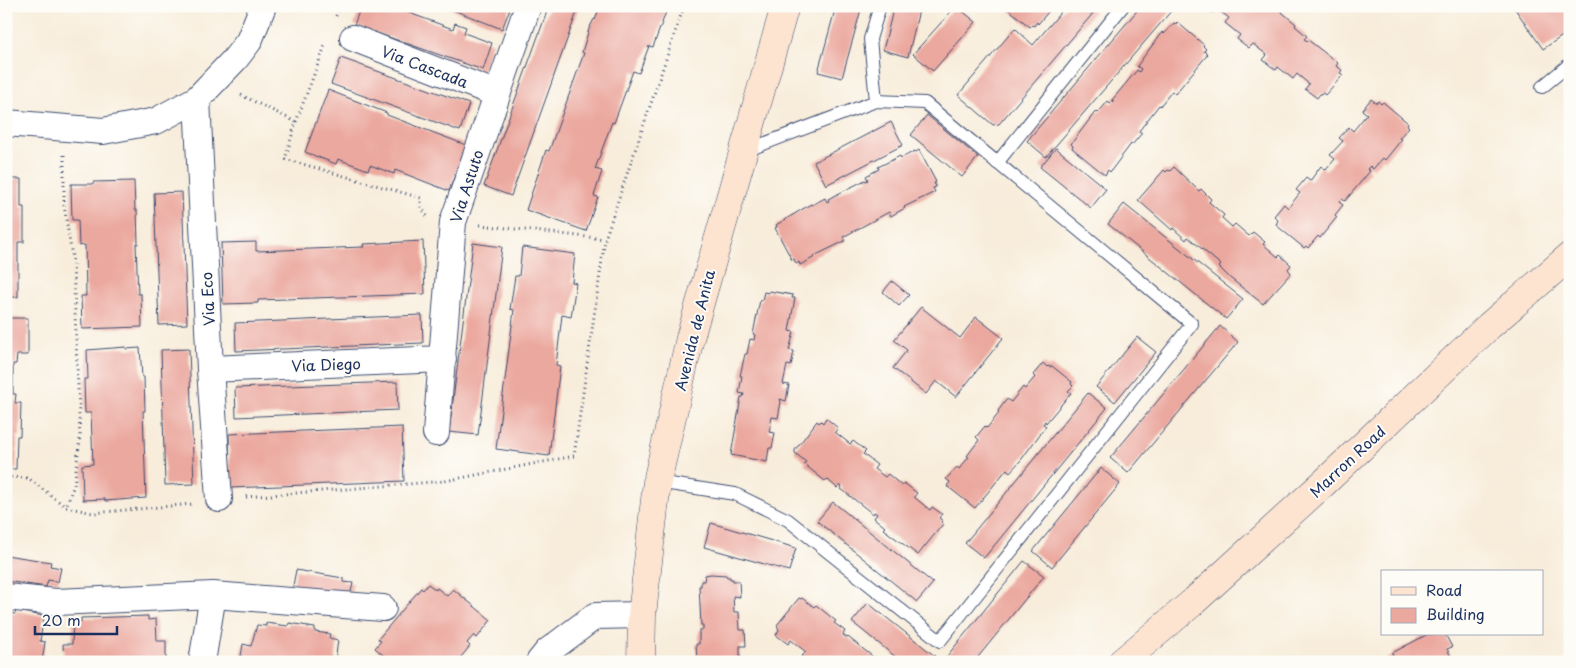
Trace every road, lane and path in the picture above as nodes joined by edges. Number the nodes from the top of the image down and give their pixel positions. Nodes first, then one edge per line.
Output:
1 (263, 6) edge
2 (340, 6) edge
3 (528, 6) edge
4 (684, 6) edge
5 (785, 6) edge
6 (880, 6) edge
7 (1123, 6) edge
8 (343, 31) joint
9 (326, 42) dead end
10 (1570, 64) edge
11 (1542, 87) dead end
12 (497, 94) junction
13 (241, 95) dead end
14 (197, 98) junction
15 (876, 101) junction
16 (296, 122) junction
17 (6, 123) edge
18 (64, 152) dead end
19 (742, 152) junction
20 (997, 163) junction
21 (453, 222) junction
22 (605, 239) junction
23 (1570, 256) edge
24 (443, 359) junction
25 (210, 369) junction
26 (436, 433) dead end
27 (6, 477) edge
28 (657, 482) junction
29 (219, 499) junction
30 (66, 507) junction
31 (213, 595) junction
32 (6, 597) edge
33 (383, 608) dead end
34 (642, 615) junction
35 (202, 662) edge
36 (538, 662) edge
37 (641, 662) edge
38 (1122, 662) edge

1 - 14 street
2 - 8 path
3 - 12 street, Via Astuto
4 - 22 path
5 - 19 street, Avenida de Anita
6 - 15 lane
7 - 20 lane
8 - 12 street, Via Cascada
9 - 16 path
10 - 11 lane
12 - 21 street, Via Astuto
13 - 16 path
14 - 17 street
14 - 25 street, Via Eco
15 - 19 lane
15 - 20 lane
16 - 21 path
18 - 30 path
19 - 28 street, Avenida de Anita
20 - 28 lane
21 - 22 path
21 - 24 street, Via Astuto
22 - 29 path
23 - 38 street, Marron Road
24 - 25 street, Via Diego
24 - 26 street, Via Astuto
25 - 29 street, Via Eco
27 - 30 path
28 - 34 street, Avenida de Anita
29 - 30 path
31 - 32 street
31 - 33 street
31 - 35 street
34 - 36 street
34 - 37 street, Avenida de Anita

